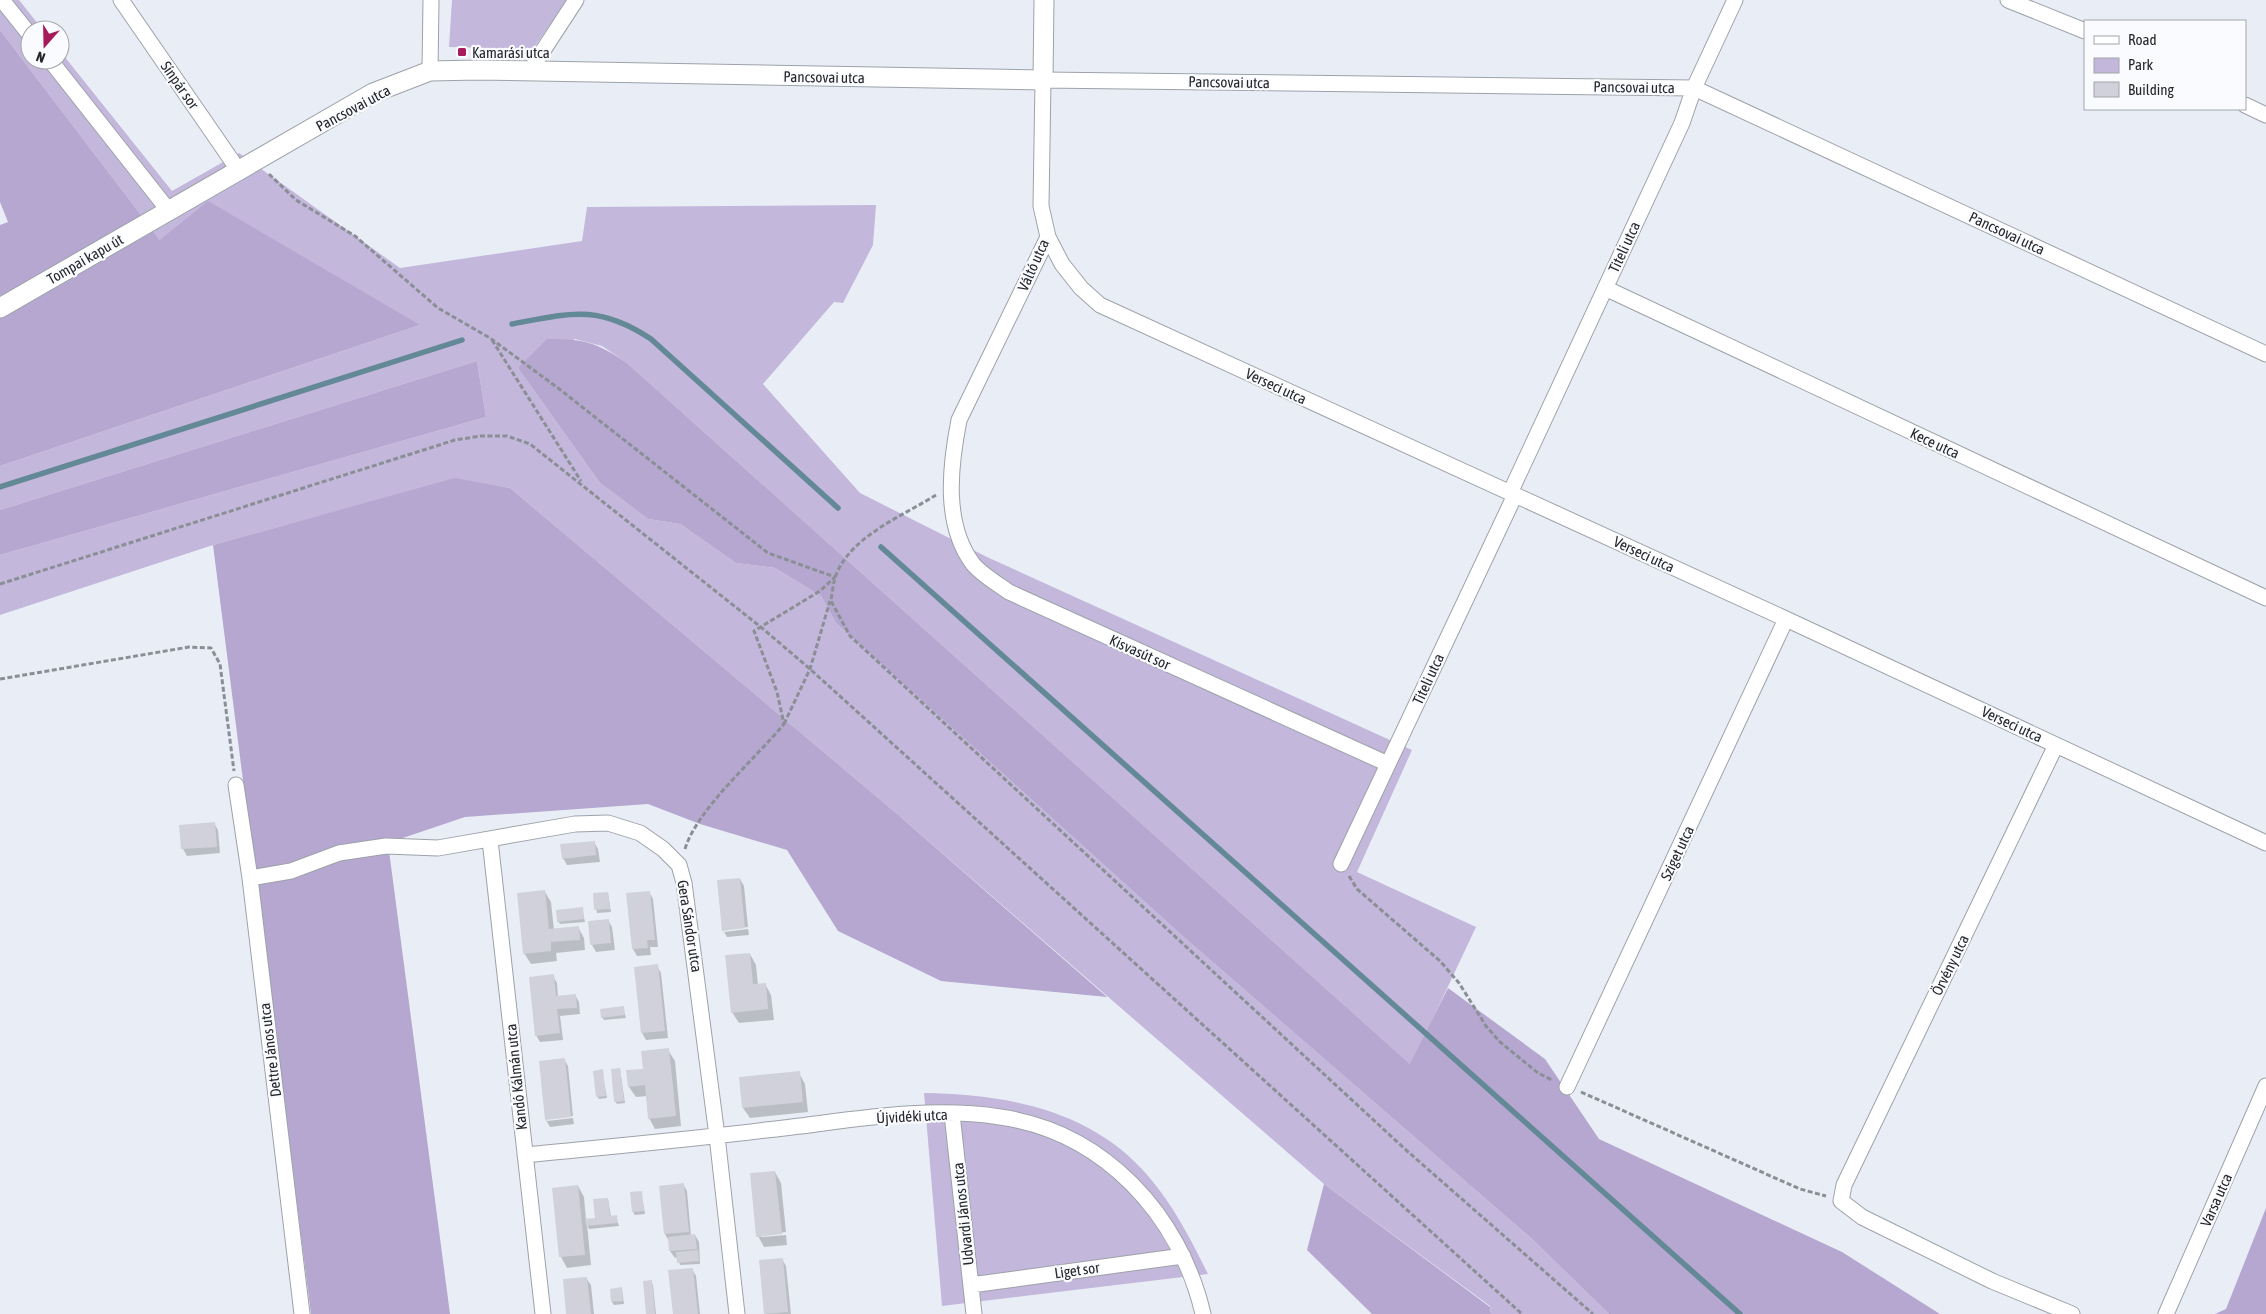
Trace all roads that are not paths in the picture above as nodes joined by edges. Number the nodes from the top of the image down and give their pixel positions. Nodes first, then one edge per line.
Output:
1 (2, 0) edge
2 (121, 0) edge
3 (431, 0) edge
4 (576, 0) edge
5 (1044, 0) edge
6 (1735, 0) edge
7 (2008, 0) edge
8 (20, 22) edge
9 (2084, 31) edge
10 (58, 70) edge
11 (430, 72) junction
12 (529, 72) junction
13 (1043, 80) junction
14 (1694, 88) junction
15 (2246, 105) edge
16 (2266, 115) edge
17 (239, 171) junction
18 (169, 211) junction
19 (1048, 237) junction
20 (1605, 288) junction
21 (0, 308) edge
22 (2266, 354) edge
23 (952, 486) joint
24 (1513, 494) junction
25 (2266, 598) edge
26 (1786, 619) junction
27 (2056, 745) junction
28 (1388, 764) junction
29 (236, 785) road end
30 (490, 840) junction
31 (2266, 843) edge
32 (1342, 864) dead end
33 (250, 878) junction
34 (2266, 1086) edge
35 (1567, 1087) dead end
36 (952, 1114) junction
37 (717, 1136) junction
38 (525, 1155) junction
39 (1183, 1256) junction
40 (971, 1285) junction
41 (302, 1314) edge
42 (543, 1314) edge
43 (737, 1314) edge
44 (974, 1314) edge
45 (1204, 1314) edge
46 (2072, 1314) edge
47 (2166, 1314) edge

1 - 8 street
2 - 17 street, Sínpár sor
3 - 11 street
4 - 12 street
5 - 13 street, Váltó utca
6 - 14 street, Titeli utca
7 - 9 street
10 - 18 street
11 - 12 street, Pancsovai utca
11 - 17 street, Pancsovai utca
12 - 13 street, Pancsovai utca
13 - 14 street, Pancsovai utca
13 - 19 street, Váltó utca
14 - 20 street, Titeli utca
14 - 22 street, Pancsovai utca
15 - 16 street
17 - 18 street, Pancsovai utca
18 - 21 street, Tompai kapu út
19 - 23 street, Váltó utca
19 - 24 street, Verseci utca
20 - 24 street, Titeli utca
20 - 25 street, Kece utca
23 - 28 street, Kisvasút sor
24 - 26 street, Verseci utca
24 - 28 street, Titeli utca
26 - 27 street, Verseci utca
26 - 35 street, Sziget utca
27 - 31 street, Verseci utca
27 - 46 street, Örvény utca
28 - 32 street, Titeli utca
29 - 33 street, Dettre János utca
30 - 33 street, Gera Sándor utca
30 - 37 street, Gera Sándor utca
30 - 38 street, Kandó Kálmán utca
33 - 41 street, Dettre János utca
34 - 47 street, Varsa utca
36 - 37 street, Újvidéki utca
36 - 39 street, Újvidéki utca
36 - 40 street, Udvardi János utca
37 - 38 street, Újvidéki utca
37 - 43 street, Gera Sándor utca
38 - 42 street, Kandó Kálmán utca
39 - 40 street, Liget sor
39 - 45 street, Újvidéki utca
40 - 44 street, Udvardi János utca

